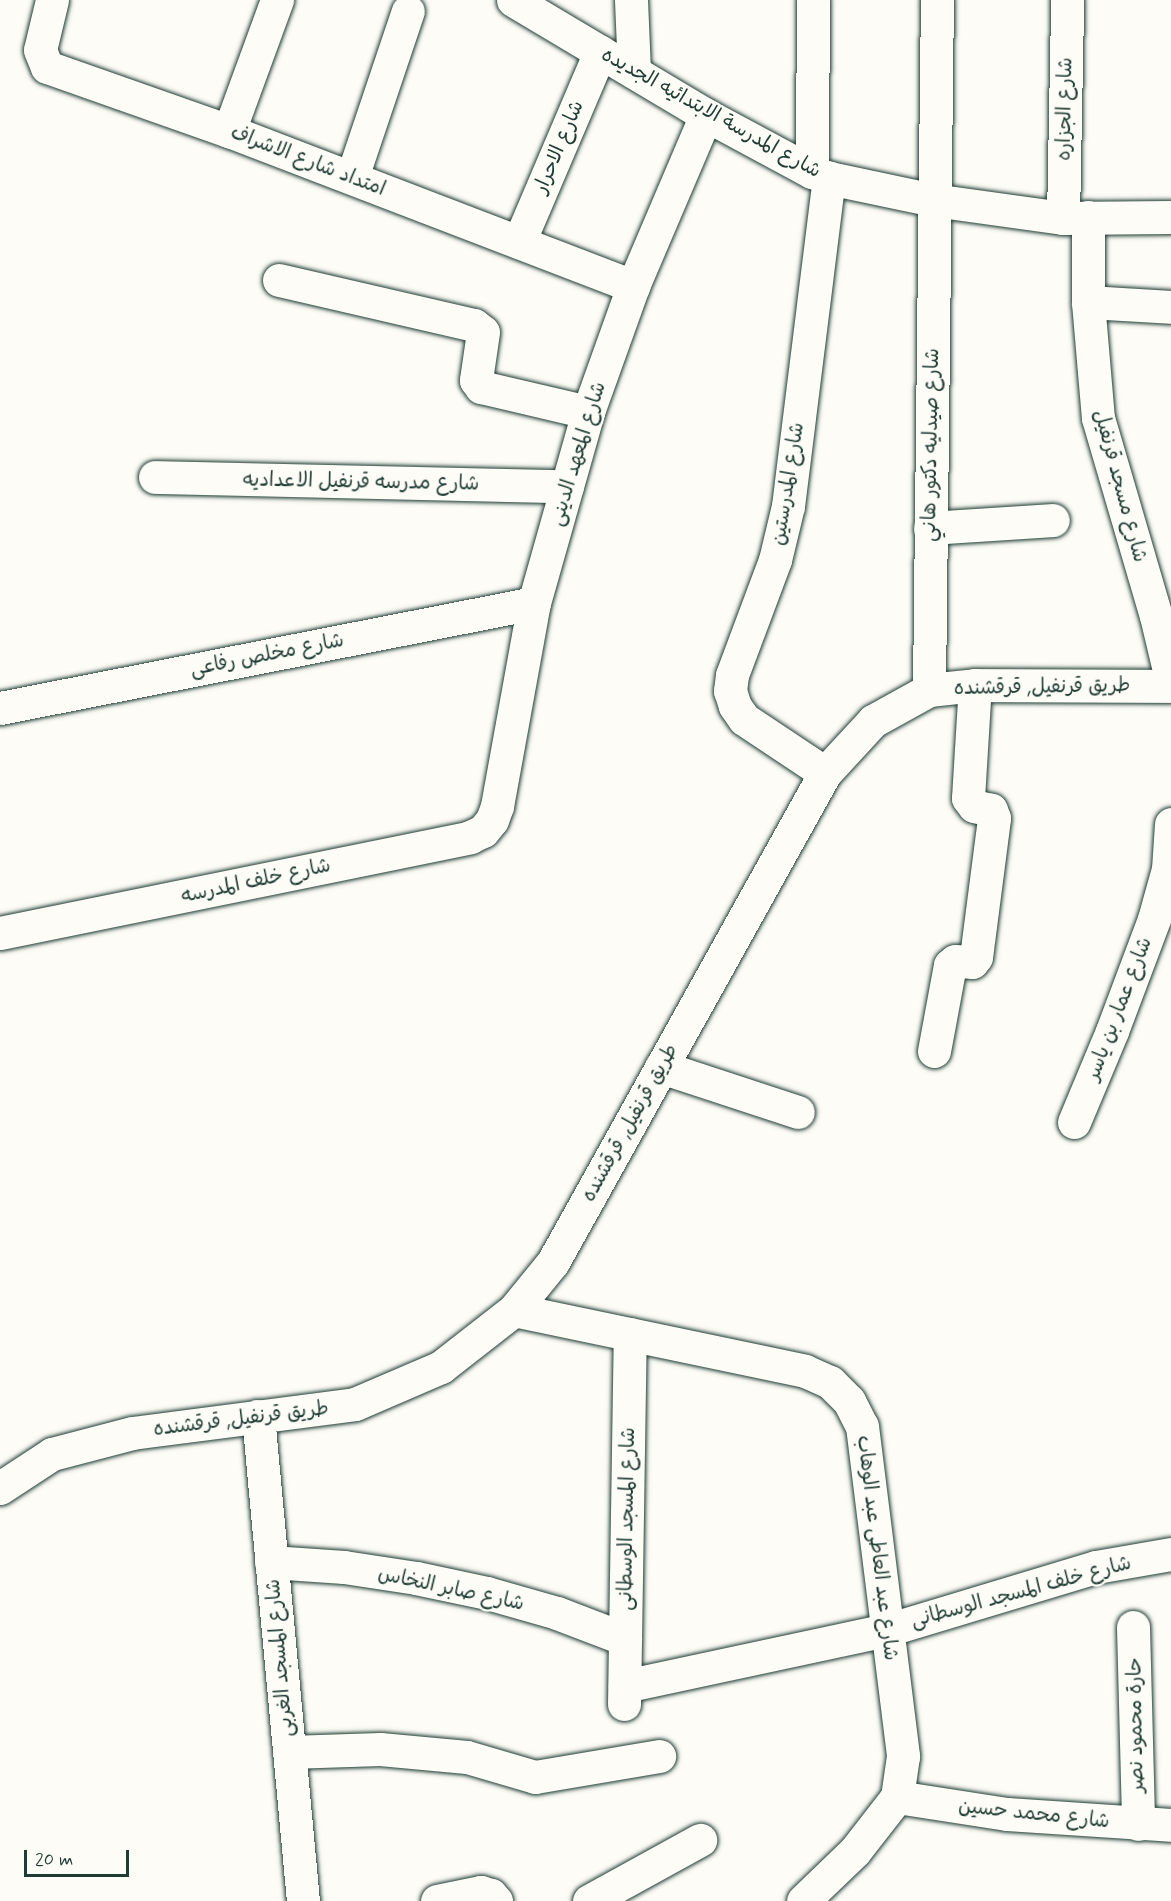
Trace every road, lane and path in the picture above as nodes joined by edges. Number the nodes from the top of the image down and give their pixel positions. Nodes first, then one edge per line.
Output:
1 (52, 0) edge
2 (277, 0) edge
3 (513, 0) edge
4 (631, 0) edge
5 (813, 0) edge
6 (937, 0) edge
7 (1068, 0) edge
8 (408, 11) dead end
9 (600, 52) junction
10 (634, 72) junction
11 (706, 115) junction
12 (229, 130) junction
13 (820, 175) junction
14 (352, 177) junction
15 (933, 200) junction
16 (1171, 217) edge
17 (1076, 218) junction
18 (519, 242) junction
19 (279, 280) dead end
20 (633, 286) junction
21 (1088, 302) junction
22 (1171, 307) edge
23 (588, 412) junction
24 (155, 477) dead end
25 (567, 486) junction
26 (1053, 520) dead end
27 (930, 528) junction
28 (534, 603) junction
29 (1171, 679) edge
30 (975, 685) junction
31 (1171, 686) edge
32 (929, 690) junction
33 (0, 708) edge
34 (825, 773) junction
35 (497, 806) joint
36 (1171, 824) edge
37 (0, 933) edge
38 (934, 1051) dead end
39 (662, 1067) junction
40 (798, 1112) dead end
41 (1074, 1122) dead end
42 (514, 1310) junction
43 (630, 1334) junction
44 (258, 1416) junction
45 (0, 1488) edge
46 (1171, 1554) edge
47 (271, 1562) junction
48 (1133, 1627) dead end
49 (887, 1630) junction
50 (625, 1639) junction
51 (625, 1695) joint
52 (289, 1752) junction
53 (659, 1756) dead end
54 (897, 1797) junction
55 (1138, 1824) junction
56 (1171, 1825) edge
57 (700, 1840) dead end
58 (303, 1901) edge
59 (437, 1901) edge
60 (496, 1901) edge
61 (589, 1901) edge
62 (803, 1901) edge

1 - 12 street, امتداد شارع الاشراف
2 - 12 street
3 - 9 street, شارع المدرسة الابتدائيه الجديده
4 - 10 street
5 - 13 street, شارع المدرستين
6 - 15 street, شارع صيدليه دكتور هاني
7 - 17 street, شارع الجزاره
8 - 14 street
9 - 10 street, شارع المدرسة الابتدائيه الجديده
9 - 18 street, شارع الاحرار
10 - 11 street, شارع المدرسة الابتدائيه الجديده
11 - 13 street, شارع المدرسة الابتدائيه الجديده
11 - 20 street, شارع المعهد الدينى
12 - 14 street, امتداد شارع الاشراف
13 - 15 street, شارع المدرسة الابتدائيه الجديده
13 - 34 street, شارع المدرستين
14 - 18 street, امتداد شارع الاشراف
15 - 17 street, شارع المدرسة الابتدائيه الجديده
15 - 27 street, شارع صيدليه دكتور هاني
16 - 17 street, شارع المدرسة الابتدائيه الجديده
17 - 21 street, شارع مسجد قرنفيل
18 - 20 street, امتداد شارع الاشراف
19 - 23 street
20 - 23 street, شارع المعهد الدينى
21 - 22 street
21 - 29 street, شارع مسجد قرنفيل
23 - 25 street, شارع المعهد الدينى
24 - 25 street, شارع مدرسه قرنفيل الاعداديه
25 - 28 street, شارع المعهد الدينى
26 - 27 street
27 - 32 street, شارع صيدليه دكتور هاني
28 - 33 street, شارع مخلص رفاعى
28 - 35 street, شارع المعهد الدينى
30 - 31 street, طريق قرنفيل, قرقشنده
30 - 32 street, طريق قرنفيل, قرقشنده
30 - 38 street
32 - 34 street, طريق قرنفيل, قرقشنده
34 - 39 street, طريق قرنفيل, قرقشنده
35 - 37 street, شارع خلف المدرسه
36 - 41 street, شارع عمار بن ياسر
39 - 40 street
39 - 42 street, طريق قرنفيل, قرقشنده
42 - 43 street, شارع عبد العاطى عبد الوهاب
42 - 44 street, طريق قرنفيل, قرقشنده
43 - 49 street, شارع عبد العاطى عبد الوهاب
43 - 50 street, شارع المسجد الوسطانى
44 - 45 street, طريق قرنفيل, قرقشنده
44 - 47 street, شارع المسجد الغربى
46 - 49 street, شارع خلف المسجد الوسطانى
47 - 50 street, شارع صابر النخاس
47 - 52 street, شارع المسجد الغربى
48 - 55 street, حارة محمود نصر
49 - 51 street, شارع خلف المسجد الوسطانى
49 - 54 street, شارع عبد العاطى عبد الوهاب
50 - 51 street, شارع المسجد الوسطانى
52 - 53 street
52 - 58 street, شارع المسجد الغربى
54 - 55 street, شارع محمد حسين
54 - 62 street
55 - 56 street, شارع محمد حسين
57 - 61 street
59 - 60 street

